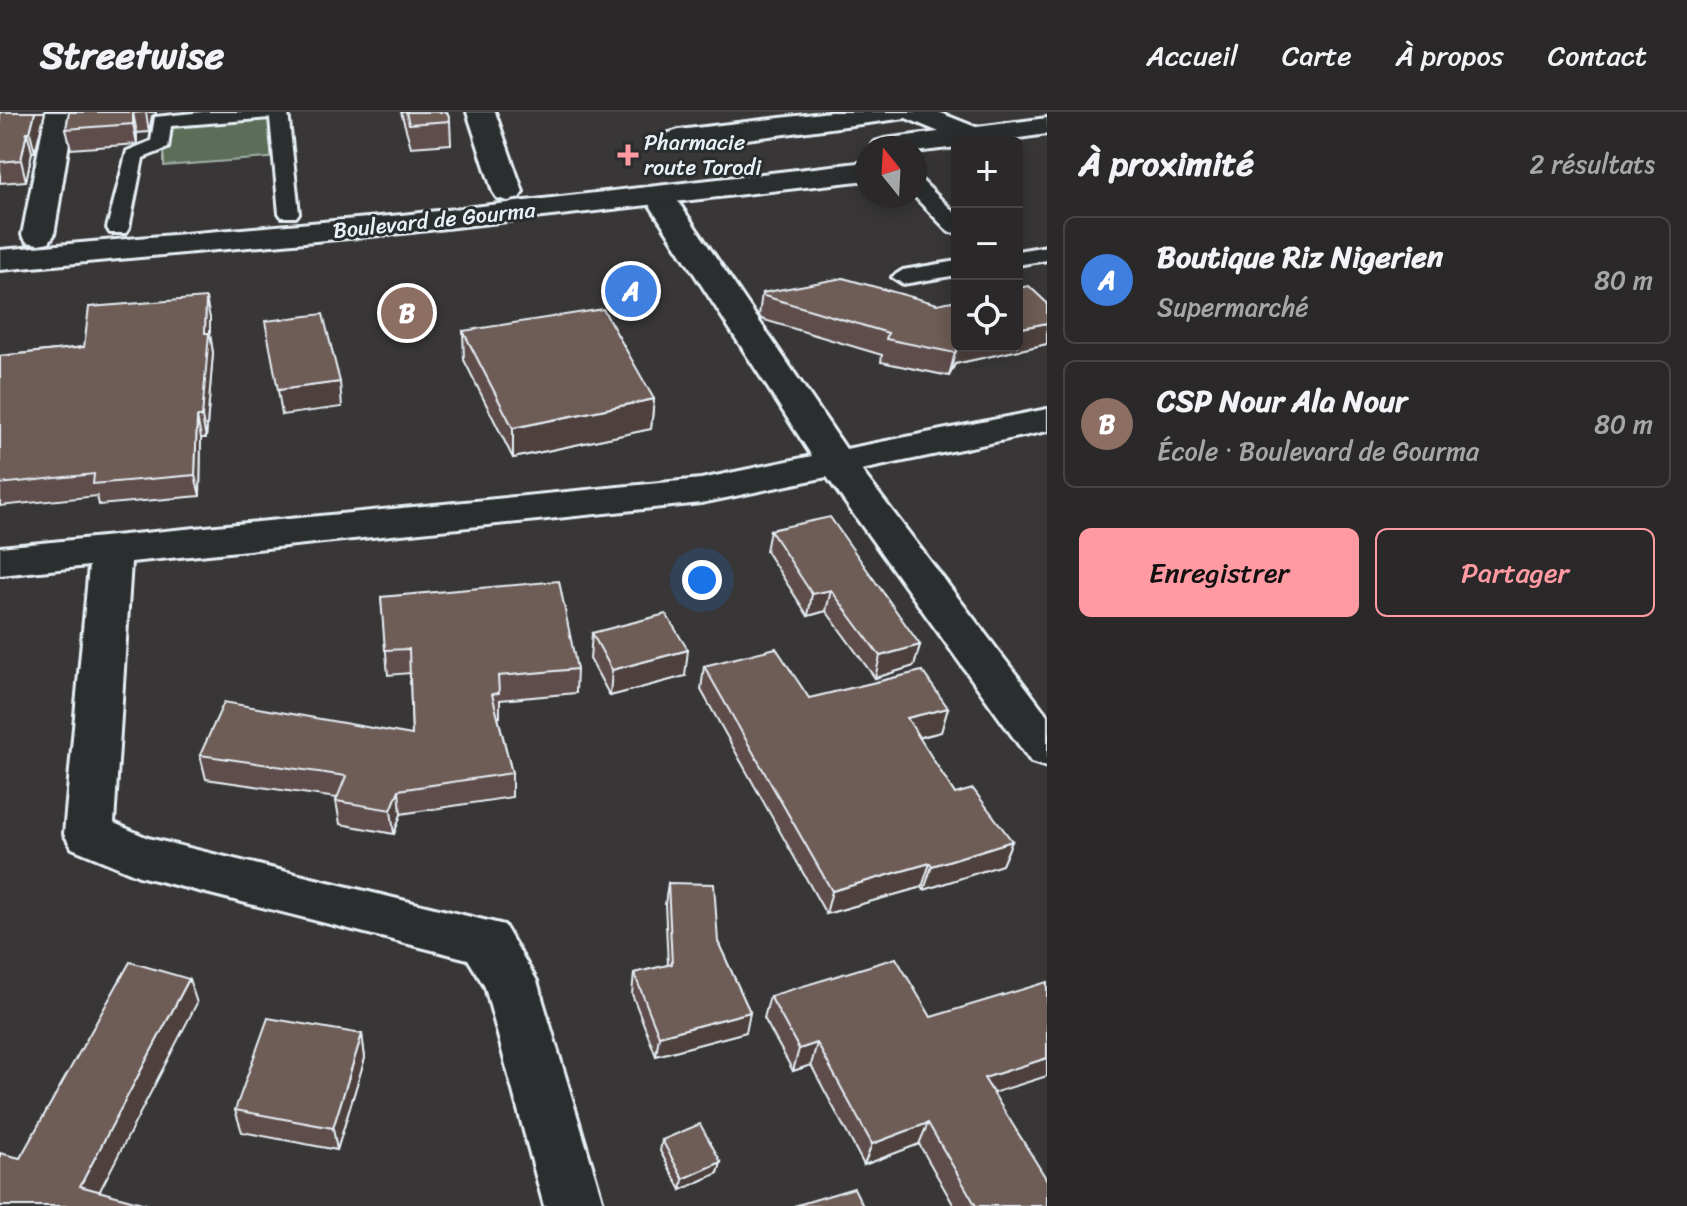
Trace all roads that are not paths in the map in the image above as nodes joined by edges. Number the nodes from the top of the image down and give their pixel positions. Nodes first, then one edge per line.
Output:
1 (60, 112) edge
2 (277, 112) edge
3 (481, 112) edge
4 (898, 112) edge
5 (914, 112) edge
6 (1047, 126) edge
7 (1008, 136) edge
8 (951, 137) edge
9 (679, 139) dead end
10 (1047, 144) edge
11 (927, 147) edge
12 (951, 147) edge
13 (1023, 148) edge
14 (855, 151) edge
15 (951, 152) edge
16 (927, 160) edge
17 (855, 172) edge
18 (508, 192) junction
19 (659, 196) junction
20 (927, 197) edge
21 (289, 213) junction
22 (951, 221) edge
23 (118, 228) junction
24 (38, 235) junction
25 (0, 238) edge
26 (1047, 253) edge
27 (1023, 257) edge
28 (0, 260) edge
29 (951, 269) edge
30 (903, 277) dead end
31 (1047, 420) edge
32 (836, 463) junction
33 (111, 550) junction
34 (0, 561) edge
35 (1047, 749) edge
36 (574, 1206) edge

1 - 24 main road
2 - 21 lane
2 - 23 lane
3 - 18 main road
4 - 9 main road
5 - 8 main road
6 - 7 main road
10 - 13 main road
11 - 12 main road
14 - 18 main road, Boulevard de Gourma
15 - 16 main road
17 - 19 main road, Boulevard de Gourma
18 - 21 main road, Boulevard de Gourma
19 - 28 main road, Boulevard de Gourma
19 - 32 main road
20 - 22 lane
21 - 23 main road, Boulevard de Gourma
23 - 24 main road, Boulevard de Gourma
24 - 25 main road, Boulevard de Gourma
26 - 27 lane
29 - 30 lane
31 - 32 main road
32 - 33 main road
32 - 35 main road
33 - 34 main road
33 - 36 main road

